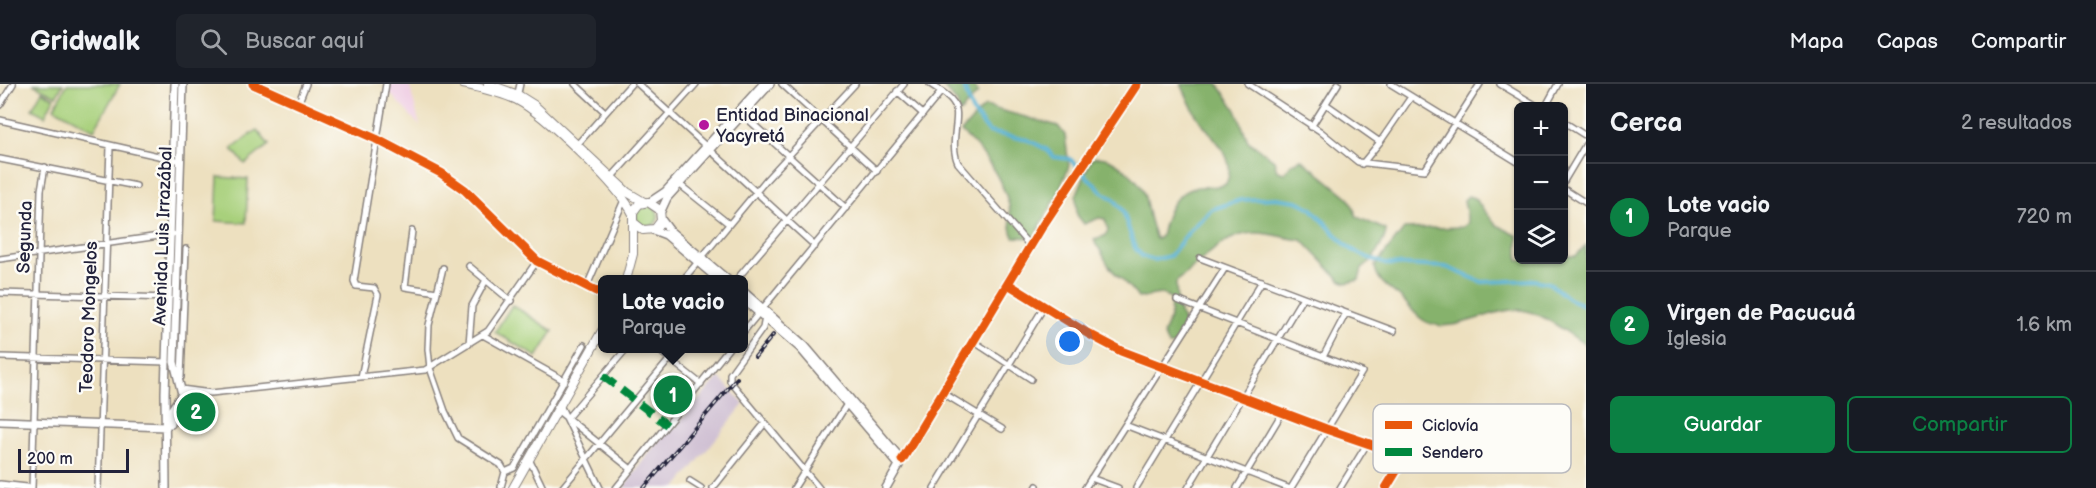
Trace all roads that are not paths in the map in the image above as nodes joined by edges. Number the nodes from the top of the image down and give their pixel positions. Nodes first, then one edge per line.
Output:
1 (13, 84) edge
2 (175, 84) edge
3 (183, 84) edge
4 (253, 84) edge
5 (306, 84) edge
6 (386, 84) edge
7 (463, 84) edge
8 (488, 84) edge
9 (520, 84) edge
10 (575, 84) edge
11 (631, 84) edge
12 (638, 84) edge
13 (696, 84) edge
14 (763, 84) edge
15 (770, 84) edge
16 (782, 84) edge
17 (855, 84) edge
18 (904, 84) edge
19 (930, 84) edge
20 (1137, 84) edge
21 (1248, 84) edge
22 (1338, 84) edge
23 (1391, 84) edge
24 (1480, 84) edge
25 (1500, 84) edge
26 (1558, 84) edge
27 (897, 91) junction
28 (941, 92) junction
29 (517, 97) junction
30 (1411, 97) junction
31 (1530, 102) edge
32 (1548, 102) edge
33 (298, 104) junction
34 (1326, 104) junction
35 (0, 105) edge
36 (605, 112) junction
37 (741, 112) junction
38 (670, 113) junction
39 (923, 114) junction
40 (0, 120) edge
41 (822, 121) junction
42 (1455, 124) junction
43 (1568, 125) edge
44 (1311, 127) junction
45 (1586, 136) edge
46 (376, 140) junction
47 (1380, 142) junction
48 (1586, 144) edge
49 (849, 145) junction
50 (575, 146) junction
51 (110, 147) junction
52 (709, 148) junction
53 (789, 155) junction
54 (0, 159) edge
55 (172, 159) junction
56 (1514, 160) edge
57 (180, 161) junction
58 (1362, 164) junction
59 (45, 167) junction
60 (877, 171) junction
61 (1568, 173) edge
62 (610, 179) junction
63 (109, 181) junction
64 (818, 182) junction
65 (679, 184) junction
66 (136, 186) dead end
67 (757, 191) junction
68 (1568, 192) edge
69 (624, 200) junction
70 (647, 202) junction
71 (1586, 203) edge
72 (846, 208) junction
73 (633, 214) junction
74 (661, 215) junction
75 (786, 219) junction
76 (634, 224) junction
77 (729, 224) junction
78 (650, 230) junction
79 (412, 231) dead end
80 (174, 234) junction
81 (107, 245) junction
82 (815, 246) junction
83 (1030, 246) junction
84 (186, 249) dead end
85 (39, 254) junction
86 (633, 254) junction
87 (1200, 258) dead end
88 (0, 259) edge
89 (700, 259) junction
90 (537, 261) junction
91 (470, 266) dead end
92 (443, 268) dead end
93 (1225, 268) junction
94 (627, 275) edge
95 (686, 275) edge
96 (715, 275) edge
97 (722, 275) edge
98 (739, 275) edge
99 (486, 280) junction
100 (1262, 281) junction
101 (1008, 284) junction
102 (587, 286) junction
103 (437, 292) junction
104 (598, 292) edge
105 (0, 293) edge
106 (38, 294) junction
107 (105, 296) junction
108 (748, 296) edge
109 (1303, 297) junction
110 (169, 298) junction
111 (1176, 300) dead end
112 (511, 301) junction
113 (748, 303) edge
114 (1044, 307) junction
115 (180, 308) junction
116 (1199, 309) junction
117 (763, 313) junction
118 (1346, 313) junction
119 (1236, 323) junction
120 (748, 327) edge
121 (1394, 331) dead end
122 (483, 335) junction
123 (598, 338) edge
124 (1277, 339) junction
125 (974, 341) junction
126 (470, 344) junction
127 (584, 345) dead end
128 (748, 350) edge
129 (623, 353) edge
130 (662, 353) edge
131 (676, 353) edge
132 (725, 353) edge
133 (746, 353) edge
134 (1324, 355) junction
135 (0, 357) edge
136 (36, 359) junction
137 (103, 360) junction
138 (670, 360) junction
139 (167, 362) junction
140 (1009, 364) junction
141 (430, 368) junction
142 (1161, 368) junction
143 (181, 377) dead end
144 (362, 377) junction
145 (1031, 379) dead end
146 (567, 382) junction
147 (1200, 382) junction
148 (701, 384) junction
149 (168, 388) junction
150 (180, 389) junction
151 (943, 393) junction
152 (200, 394) junction
153 (166, 398) junction
154 (1241, 398) junction
155 (178, 401) junction
156 (847, 404) junction
157 (558, 408) junction
158 (1282, 413) junction
159 (978, 415) junction
160 (567, 418) junction
161 (0, 421) edge
162 (34, 423) junction
163 (765, 423) junction
164 (100, 425) junction
165 (1125, 425) junction
166 (166, 427) junction
167 (1002, 429) dead end
168 (1326, 429) junction
169 (1165, 441) junction
170 (601, 443) junction
171 (1367, 444) junction
172 (1373, 446) edge
173 (1206, 457) junction
174 (529, 459) junction
175 (587, 460) junction
176 (901, 463) junction
177 (631, 469) junction
178 (805, 471) junction
179 (505, 472) junction
180 (1246, 473) junction
181 (1394, 473) edge
182 (166, 474) junction
183 (1091, 478) junction
184 (690, 481) dead end
185 (0, 485) edge
186 (514, 485) edge
187 (599, 485) edge
188 (501, 487) edge
189 (27, 488) edge
190 (32, 488) edge
191 (98, 488) edge
192 (166, 488) edge
193 (543, 488) edge
194 (562, 488) edge
195 (592, 488) edge
196 (616, 488) edge
197 (701, 488) edge
198 (713, 488) edge
199 (794, 488) edge
200 (819, 488) edge
201 (886, 488) edge
202 (934, 488) edge
203 (1085, 488) edge
204 (1118, 488) edge
205 (1136, 488) edge
206 (1188, 488) edge
207 (1237, 488) edge
208 (1289, 488) edge
209 (1340, 488) edge
210 (1386, 488) edge

1 - 35 street
2 - 55 main road, Avenida Luis Irrazábal
3 - 57 main road, Avenida Luis Irrazábal
4 - 33 street
5 - 33 street
6 - 46 street
7 - 29 highway
8 - 29 highway
9 - 29 street
10 - 36 street
11 - 36 street
12 - 38 street
13 - 38 street
14 - 37 main road
15 - 37 main road
16 - 41 street
17 - 41 street
18 - 27 street
19 - 28 street
20 - 83 street
21 - 44 street
22 - 34 street
23 - 30 street
24 - 42 street
25 - 31 street
26 - 32 street
27 - 39 street
27 - 49 street
28 - 39 street
28 - 83 street
29 - 50 highway
30 - 42 street
30 - 47 street
33 - 46 street
34 - 44 street
34 - 47 street
36 - 50 street
37 - 52 main road
37 - 53 street
38 - 52 street
38 - 62 street
39 - 60 street
40 - 51 street
41 - 49 street
41 - 53 street
42 - 56 street
42 - 58 street
43 - 45 street
44 - 58 street
46 - 90 street
46 - 144 street
47 - 58 street
48 - 61 street
49 - 60 street
49 - 64 street
50 - 62 highway
51 - 55 street
51 - 63 street, Teodoro Mongelos
52 - 65 main road
52 - 67 street
52 - 70 main road
53 - 64 street
53 - 67 street
54 - 59 street
55 - 57 street
55 - 80 main road, Avenida Luis Irrazábal
57 - 80 main road, Avenida Luis Irrazábal
59 - 63 street
59 - 85 street, Segunda
60 - 72 street
62 - 69 highway
62 - 70 highway
63 - 66 street
63 - 81 street, Teodoro Mongelos
64 - 72 street
64 - 75 street
65 - 74 main road
65 - 77 street
67 - 75 street
67 - 77 street
68 - 71 street
69 - 73 highway
69 - 102 street
70 - 73 highway
70 - 74 highway
72 - 82 street
73 - 76 highway
74 - 78 highway
74 - 89 main road
75 - 82 street
75 - 98 street
76 - 78 highway
76 - 86 highway
77 - 89 street
78 - 86 highway
78 - 89 main road
79 - 103 street
80 - 81 street
80 - 110 main road, Avenida Luis Irrazábal
80 - 115 main road, Avenida Luis Irrazábal
81 - 85 street
81 - 107 street, Teodoro Mongelos
82 - 117 street
83 - 101 street
84 - 115 street
85 - 88 street
85 - 106 street, Segunda
86 - 94 highway
87 - 93 street
89 - 95 street
89 - 96 main road
89 - 97 main road
90 - 102 street
90 - 112 street
91 - 99 street
92 - 103 street
93 - 100 street
93 - 116 street
99 - 112 street
99 - 126 street
100 - 109 street
100 - 119 street
101 - 114 street
101 - 125 street
102 - 104 street
103 - 141 street
105 - 106 street
106 - 107 street
106 - 136 street, Segunda
107 - 110 street
107 - 137 street, Teodoro Mongelos
108 - 117 main road
109 - 118 street
109 - 124 street
110 - 139 main road, Avenida Luis Irrazábal
111 - 116 street
112 - 122 street
113 - 117 main road
114 - 140 street
114 - 142 street
115 - 143 street
115 - 150 main road, Avenida Luis Irrazábal
116 - 119 street
116 - 142 street
117 - 120 street
117 - 128 street
117 - 156 main road
117 - 176 main road
118 - 121 street
118 - 134 street
119 - 124 street
119 - 147 street
122 - 126 street
122 - 146 street
123 - 146 highway
124 - 134 street
124 - 154 street
125 - 140 street
125 - 151 street
126 - 141 street
127 - 146 street
129 - 160 street
130 - 138 street
131 - 138 street
132 - 148 street
133 - 163 street
134 - 168 street
135 - 136 street
136 - 137 street
136 - 162 street, Segunda
137 - 139 street
137 - 164 street, Teodoro Mongelos
138 - 148 street
138 - 170 street
139 - 149 main road, Avenida Luis Irrazábal
140 - 145 street
140 - 159 street
141 - 144 street
141 - 179 street
142 - 147 street
142 - 165 street
144 - 152 street
146 - 157 highway
146 - 179 street
147 - 154 street
147 - 169 street
148 - 177 street
149 - 150 main road
149 - 153 main road, Avenida Luis Irrazábal
150 - 152 street
150 - 155 main road, Avenida Luis Irrazábal
151 - 159 street
151 - 176 street
152 - 155 street
153 - 155 main road
153 - 166 main road, Avenida Luis Irrazábal
154 - 158 street
154 - 173 street
155 - 182 main road, Avenida Luis Irrazábal
156 - 176 main road
156 - 178 street
157 - 160 street
157 - 174 highway
158 - 168 street
158 - 180 street
159 - 167 street
159 - 202 street
160 - 170 street
160 - 175 street
161 - 162 main road
162 - 164 main road
162 - 190 street, Segunda
163 - 178 street
163 - 198 street
164 - 166 main road
164 - 191 street, Teodoro Mongelos
165 - 169 street
165 - 183 street
166 - 182 main road, Avenida Luis Irrazábal
168 - 171 street
168 - 208 street
169 - 173 street
169 - 205 street
170 - 175 street
170 - 177 street
171 - 172 street
171 - 209 street
173 - 180 street
173 - 206 street
174 - 186 highway
174 - 193 street
175 - 187 street
175 - 194 street
176 - 201 main road
177 - 196 street
178 - 199 street
178 - 200 street
179 - 188 street
180 - 207 street
180 - 208 street
181 - 210 street
182 - 192 main road, Avenida Luis Irrazábal
183 - 203 street
183 - 204 street
184 - 197 street
185 - 189 main road
187 - 195 street

